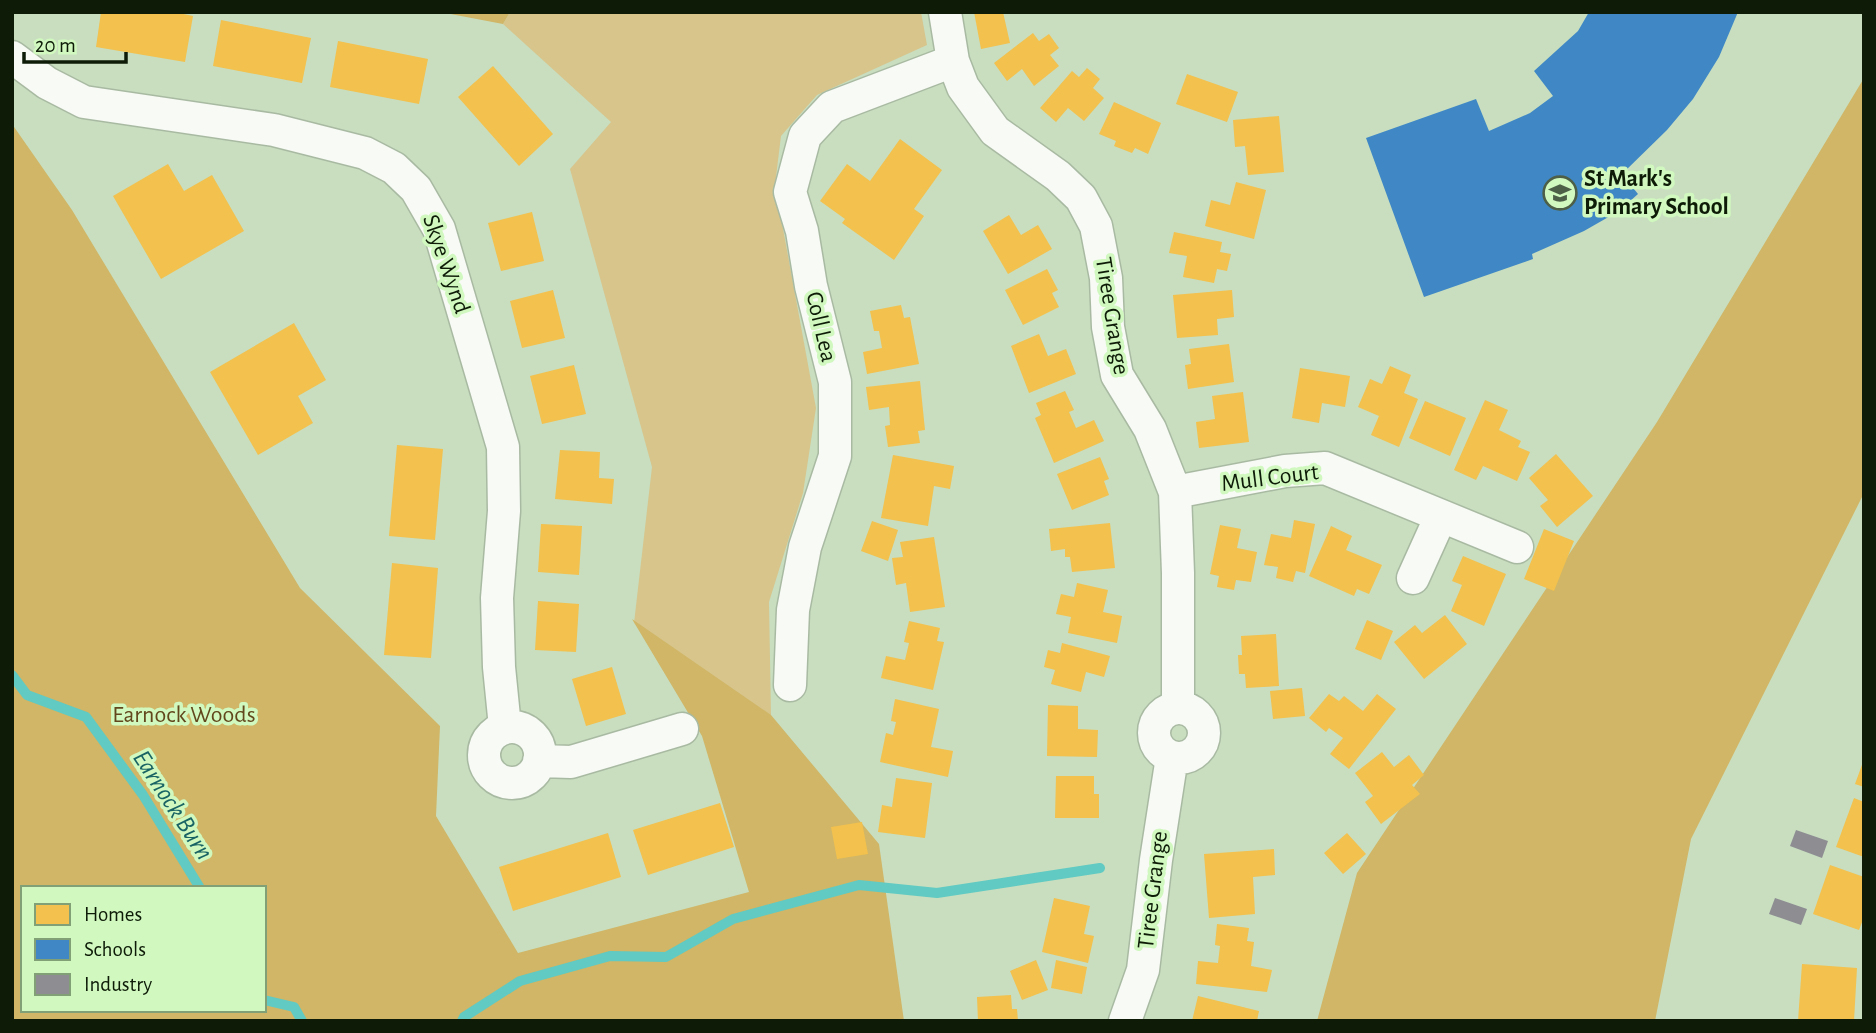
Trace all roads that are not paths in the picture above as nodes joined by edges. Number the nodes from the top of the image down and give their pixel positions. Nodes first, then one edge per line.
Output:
1 (944, 12) edge
2 (12, 57) edge
3 (953, 61) junction
4 (1174, 492) junction
5 (1441, 516) junction
6 (1517, 547) dead end
7 (1413, 578) dead end
8 (790, 685) dead end
9 (505, 727) junction
10 (682, 729) dead end
11 (539, 761) junction
12 (1125, 1021) edge

1 - 3 street, Tiree Grange
2 - 9 street, Skye Wynd
3 - 4 street, Tiree Grange
3 - 8 street, Coll Lea
4 - 5 street, Mull Court
4 - 12 street, Tiree Grange
5 - 6 street, Mull Court
5 - 7 street
9 - 11 street
9 - 11 street
10 - 11 street

